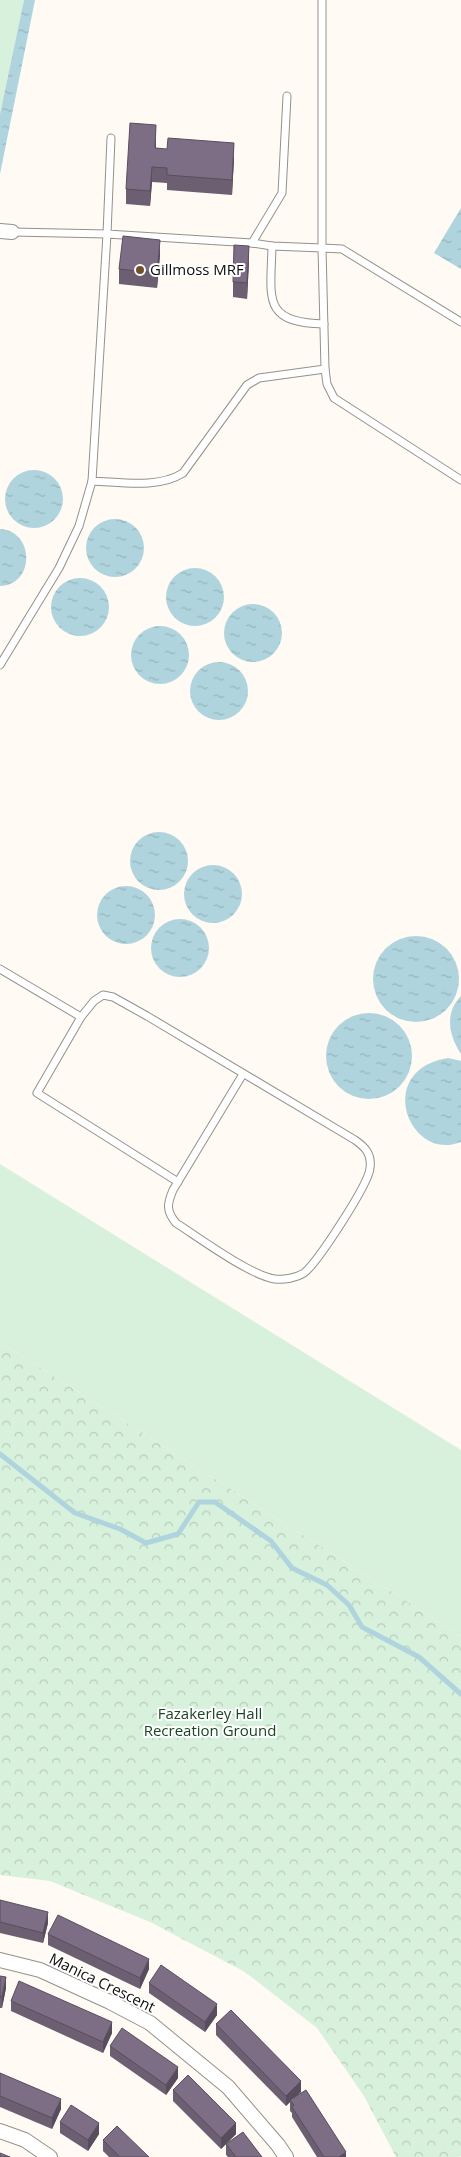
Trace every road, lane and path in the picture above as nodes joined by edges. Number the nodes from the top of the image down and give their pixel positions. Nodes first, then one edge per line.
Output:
1 (322, 0) edge
2 (287, 96) dead end
3 (111, 138) dead end
4 (6, 231) edge
5 (107, 234) junction
6 (252, 243) junction
7 (272, 246) junction
8 (322, 248) junction
9 (461, 322) edge
10 (324, 324) junction
11 (325, 369) junction
12 (461, 480) edge
13 (92, 481) junction
14 (0, 665) edge
15 (0, 969) edge
16 (81, 1017) junction
17 (244, 1074) junction
18 (178, 1182) junction
19 (0, 1960) edge
20 (0, 2131) edge
21 (50, 2157) edge
22 (286, 2157) edge

1 - 8 lane
2 - 6 lane
3 - 5 lane
4 - 5 lane
5 - 6 lane
5 - 13 lane
6 - 7 lane
7 - 8 lane
7 - 10 lane
8 - 9 lane
8 - 10 lane
10 - 11 lane
11 - 12 lane
11 - 13 lane
13 - 14 lane
15 - 16 lane
16 - 17 lane
16 - 18 lane
17 - 18 lane
17 - 18 lane
19 - 22 street, Manica Crescent
20 - 21 street

